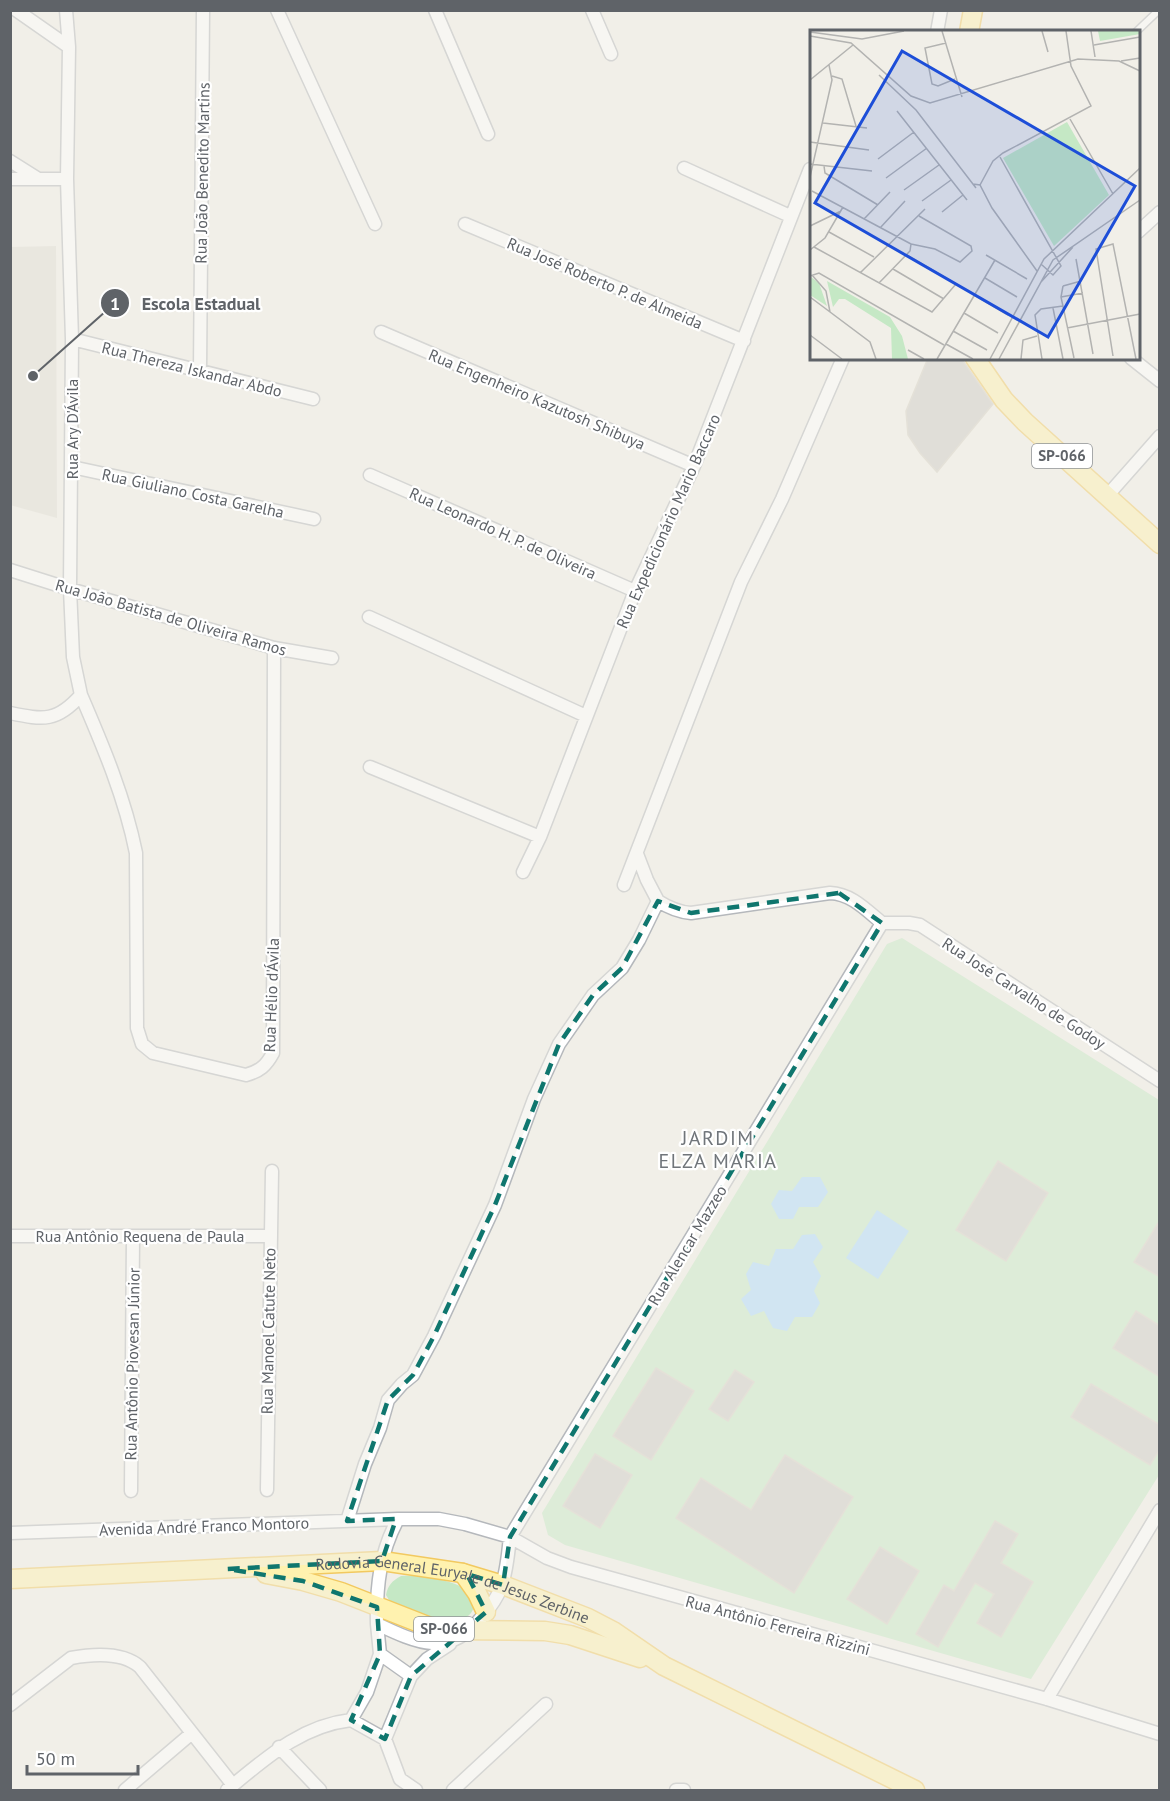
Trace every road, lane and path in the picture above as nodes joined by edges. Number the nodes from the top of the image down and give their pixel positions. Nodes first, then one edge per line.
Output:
1 (16, 10) edge
2 (66, 10) edge
3 (203, 10) edge
4 (277, 10) edge
5 (435, 10) edge
6 (592, 10) edge
7 (941, 10) edge
8 (973, 10) edge
9 (1159, 10) edge
10 (937, 30) edge
11 (969, 30) edge
12 (1138, 30) edge
13 (69, 47) junction
14 (611, 54) dead end
15 (488, 135) dead end
16 (10, 161) edge
17 (684, 168) dead end
18 (810, 169) dead end
19 (37, 178) junction
20 (10, 179) edge
21 (67, 179) junction
22 (1160, 212) edge
23 (790, 216) junction
24 (375, 224) dead end
25 (465, 224) dead end
26 (1140, 230) edge
27 (381, 332) dead end
28 (72, 339) junction
29 (744, 341) junction
30 (842, 360) edge
31 (976, 360) edge
32 (1134, 360) edge
33 (200, 372) junction
34 (1160, 381) edge
35 (313, 399) dead end
36 (1160, 436) edge
37 (72, 466) junction
38 (694, 466) junction
39 (370, 475) dead end
40 (1107, 496) junction
41 (314, 519) dead end
42 (1160, 544) edge
43 (10, 570) edge
44 (70, 589) junction
45 (635, 591) junction
46 (369, 617) dead end
47 (274, 648) junction
48 (332, 658) dead end
49 (81, 695) junction
50 (10, 713) edge
51 (586, 716) junction
52 (370, 767) dead end
53 (540, 837) junction
54 (637, 854) junction
55 (523, 872) dead end
56 (624, 885) dead end
57 (658, 901) junction
58 (882, 923) junction
59 (1160, 1081) edge
60 (272, 1171) dead end
61 (10, 1236) edge
62 (133, 1236) junction
63 (269, 1236) junction
64 (267, 1490) dead end
65 (131, 1491) dead end
66 (1160, 1510) edge
67 (398, 1519) junction
68 (347, 1521) junction
69 (10, 1533) edge
70 (510, 1537) junction
71 (382, 1561) junction
72 (227, 1569) junction
73 (463, 1573) junction
74 (10, 1579) edge
75 (503, 1585) junction
76 (486, 1612) junction
77 (377, 1615) junction
78 (471, 1630) junction
79 (454, 1641) junction
80 (380, 1654) junction
81 (664, 1666) junction
82 (411, 1677) junction
83 (1047, 1699) junction
84 (546, 1704) dead end
85 (10, 1705) edge
86 (351, 1720) junction
87 (192, 1733) junction
88 (1160, 1734) edge
89 (385, 1739) junction
90 (279, 1747) junction
91 (400, 1785) edge
92 (230, 1788) edge
93 (125, 1791) edge
94 (320, 1791) edge
95 (416, 1791) edge
96 (453, 1791) edge
97 (915, 1791) edge

1 - 13 street
2 - 13 street, Rua Ary D'Ávila
3 - 33 street, Rua João Benedito Martins
4 - 24 street
5 - 15 street
6 - 14 street
7 - 10 street
8 - 11 main road
9 - 12 lane
13 - 21 street, Rua Ary D'Ávila
16 - 19 street
17 - 23 street
18 - 23 street, Rua Expedicionário Mario Baccaro
19 - 20 street
19 - 21 street
21 - 28 street, Rua Ary D'Ávila
22 - 26 street
23 - 29 street, Rua Expedicionário Mario Baccaro
25 - 29 street, Rua José Roberto P. de Almeida
27 - 38 street, Rua Engenheiro Kazutosh Shibuya
28 - 33 street, Rua Thereza Iskandar Abdo
28 - 37 street, Rua Ary D'Ávila
29 - 38 street, Rua Expedicionário Mario Baccaro
30 - 54 street
31 - 40 main road, SP-066
32 - 34 street
33 - 35 street, Rua Thereza Iskandar Abdo
36 - 40 street
37 - 41 street, Rua Giuliano Costa Garelha
37 - 44 street, Rua Ary D'Ávila
38 - 45 street, Rua Expedicionário Mario Baccaro
39 - 45 street, Rua Leonardo H. P. de Oliveira
40 - 42 main road, SP-066
43 - 44 street, Rua João Batista de Oliveira Ramos
44 - 47 street, Rua João Batista de Oliveira Ramos
44 - 49 street, Rua Ary D'Ávila
45 - 51 street, Rua Expedicionário Mario Baccaro
46 - 51 street
47 - 48 street, Rua João Batista de Oliveira Ramos
47 - 49 street, Rua Hélio d'Ávila
49 - 50 street
51 - 53 street, Rua Expedicionário Mario Baccaro
52 - 53 street
53 - 55 street, Rua Expedicionário Mario Baccaro
54 - 56 street
54 - 57 street
57 - 58 street
57 - 68 street
58 - 59 street, Rua José Carvalho de Godoy
58 - 70 street, Rua Alencar Mazzeo
60 - 63 street, Rua Manoel Catute Neto
61 - 62 street, Rua Antônio Requena de Paula
62 - 63 street, Rua Antônio Requena de Paula
62 - 65 street, Rua Antônio Piovesan Júnior
63 - 64 street, Rua Manoel Catute Neto
66 - 83 street
67 - 68 street, Avenida André Franco Montoro
67 - 70 street, Rua Antônio Ferreira Rizzini
67 - 71 street
68 - 69 street, Avenida André Franco Montoro
70 - 75 street
70 - 83 street, Rua Antônio Ferreira Rizzini
71 - 72 main road, Rodovia General Euryale de Jesus Zerbine / SP-066
71 - 73 main road, Rodovia General Euryale de Jesus Zerbine / SP-066
71 - 77 street
72 - 74 main road, Rodovia General Euryale de Jesus Zerbine / SP-066
72 - 77 main road, Rodovia General Euryale de Jesus Zerbine / SP-066
73 - 75 main road, Rodovia General Euryale de Jesus Zerbine / SP-066
73 - 76 main road
75 - 76 street
75 - 81 main road, Rodovia General Euryale de Jesus Zerbine / SP-066
76 - 78 street
77 - 78 main road, Rodovia General Euryale de Jesus Zerbine / SP-066
77 - 79 street
77 - 80 street
78 - 79 street
78 - 81 main road, Rodovia General Euryale de Jesus Zerbine / SP-066
79 - 82 street
80 - 82 street
80 - 86 street
81 - 97 main road, Rodovia General Euryale de Jesus Zerbine / SP-066
82 - 89 street
83 - 88 street, Rua Antônio Ferreira Rizzini
84 - 96 street
85 - 87 street
86 - 89 street
86 - 90 street
87 - 92 street
87 - 93 street
89 - 91 street
90 - 92 street
90 - 94 street
91 - 95 street

